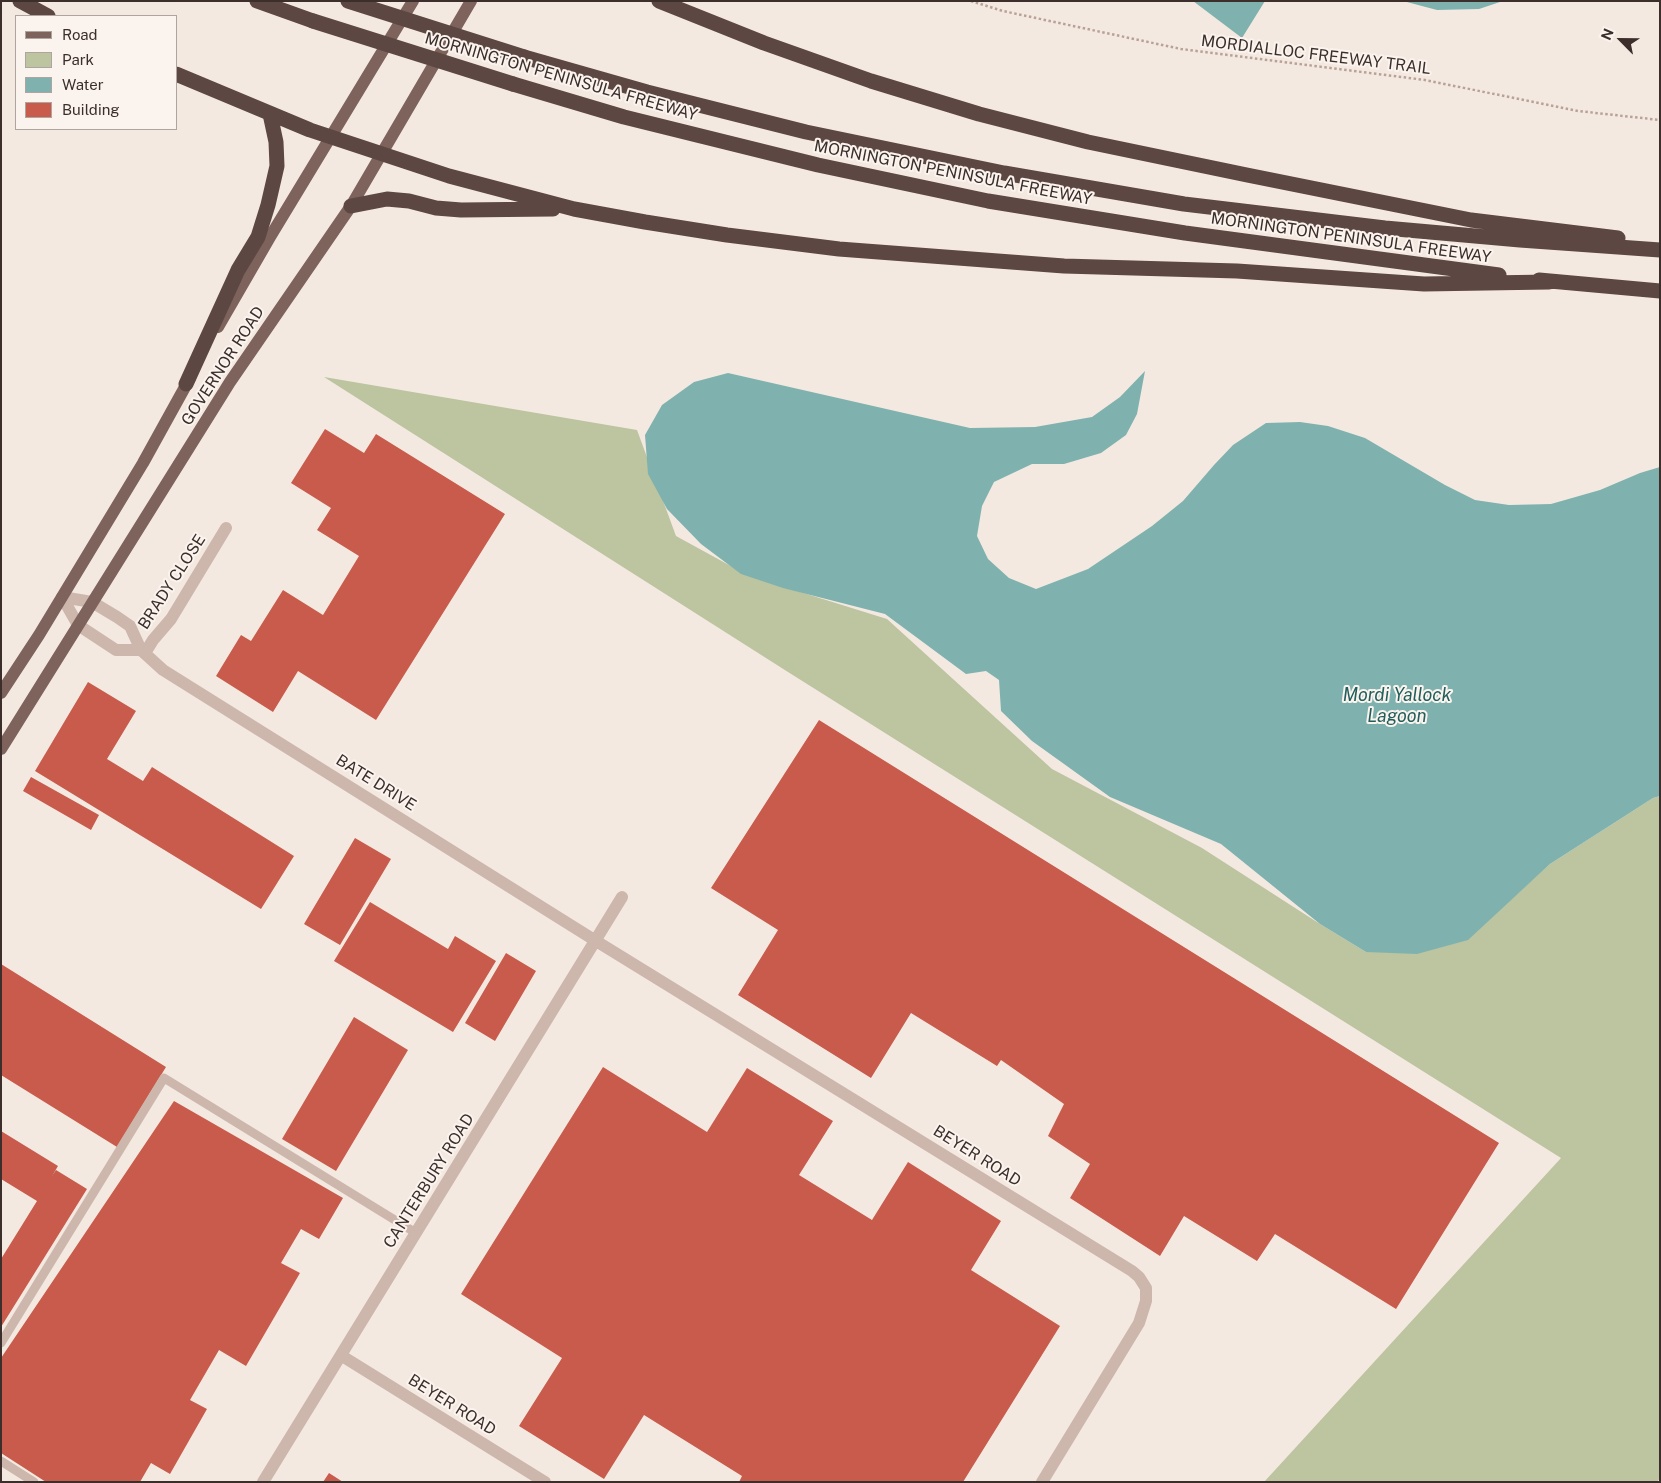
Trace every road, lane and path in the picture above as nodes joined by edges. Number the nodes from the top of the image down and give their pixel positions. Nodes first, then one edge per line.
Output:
1 (20, 1) edge
2 (257, 1) edge
3 (348, 1) edge
4 (412, 1) edge
5 (471, 1) edge
6 (659, 1) edge
7 (971, 1) edge
8 (46, 15) edge
9 (178, 75) edge
10 (270, 114) junction
11 (1660, 120) edge
12 (330, 136) junction
13 (382, 154) junction
14 (351, 206) junction
15 (574, 209) junction
16 (1660, 242) edge
17 (1660, 250) edge
18 (1549, 282) junction
19 (1660, 291) edge
20 (186, 384) junction
21 (226, 528) dead end
22 (62, 597) junction
23 (92, 602) junction
24 (78, 625) junction
25 (143, 652) junction
26 (1, 693) edge
27 (1, 749) edge
28 (622, 897) dead end
29 (596, 941) junction
30 (416, 1233) junction
31 (1, 1343) edge
32 (342, 1356) junction
33 (1, 1461) edge
34 (34, 1482) edge
35 (263, 1482) edge
36 (545, 1482) edge
37 (1042, 1482) edge

1 - 8 highway
2 - 18 highway, MORNINGTON PENINSULA FREEWAY, bridge
3 - 17 highway, MORNINGTON PENINSULA FREEWAY, bridge
4 - 12 main road, GOVERNOR ROAD
5 - 13 main road, GOVERNOR ROAD
6 - 16 highway
7 - 11 path, MORDIALLOC FREEWAY TRAIL
9 - 10 highway
10 - 12 highway
10 - 20 highway
12 - 13 highway
12 - 20 main road, GOVERNOR ROAD
13 - 14 main road, GOVERNOR ROAD
13 - 15 highway
14 - 15 highway
14 - 23 main road, GOVERNOR ROAD
15 - 18 highway
18 - 19 highway, MORNINGTON PENINSULA FREEWAY
20 - 22 main road, GOVERNOR ROAD
21 - 25 street, BRADY CLOSE
22 - 23 street, BATE DRIVE
22 - 24 street
22 - 26 main road, GOVERNOR ROAD
23 - 24 main road, GOVERNOR ROAD
23 - 25 street, BATE DRIVE
24 - 25 street
24 - 27 main road, GOVERNOR ROAD
25 - 29 street, BATE DRIVE
28 - 29 street, CANTERBURY ROAD
29 - 30 street, CANTERBURY ROAD
29 - 37 street, BEYER ROAD
30 - 31 lane
30 - 32 street, CANTERBURY ROAD
32 - 35 street, CANTERBURY ROAD
32 - 36 street, BEYER ROAD
33 - 34 lane

